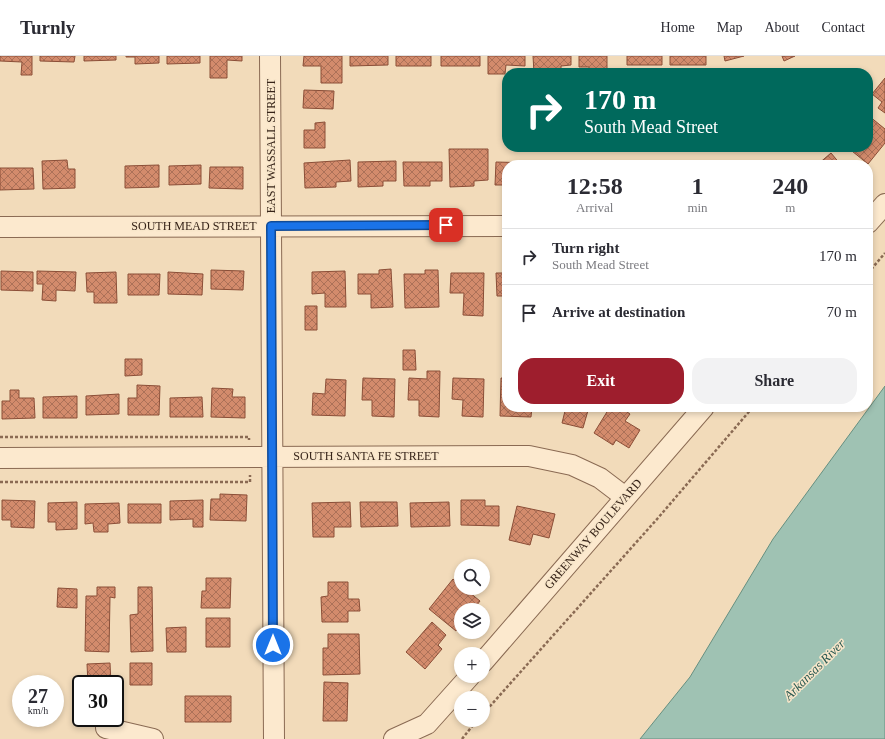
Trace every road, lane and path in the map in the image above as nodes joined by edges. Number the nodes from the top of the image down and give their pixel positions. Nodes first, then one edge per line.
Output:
1 (270, 56) edge
2 (885, 204) edge
3 (873, 217) edge
4 (271, 226) junction
5 (502, 226) edge
6 (0, 227) edge
7 (885, 253) edge
8 (873, 267) edge
9 (700, 412) edge
10 (749, 412) edge
11 (272, 456) junction
12 (0, 458) edge
13 (625, 497) junction
14 (490, 654) edge
15 (464, 683) edge
16 (490, 706) edge
17 (471, 727) edge
18 (106, 728) dead end
19 (153, 739) edge
20 (274, 739) edge
21 (394, 739) edge
22 (462, 739) edge

1 - 4 street, EAST WASSALL STREET
2 - 3 street
4 - 5 street, SOUTH MEAD STREET
4 - 6 street, SOUTH MEAD STREET
4 - 11 street, EAST WASSALL STREET
7 - 8 path
9 - 13 street, GREENWAY BOULEVARD
10 - 16 path
11 - 12 street, SOUTH SANTA FE STREET
11 - 13 street, SOUTH SANTA FE STREET
11 - 20 street, EAST WASSALL STREET
13 - 14 street, GREENWAY BOULEVARD
15 - 21 street
17 - 22 path
18 - 19 street

